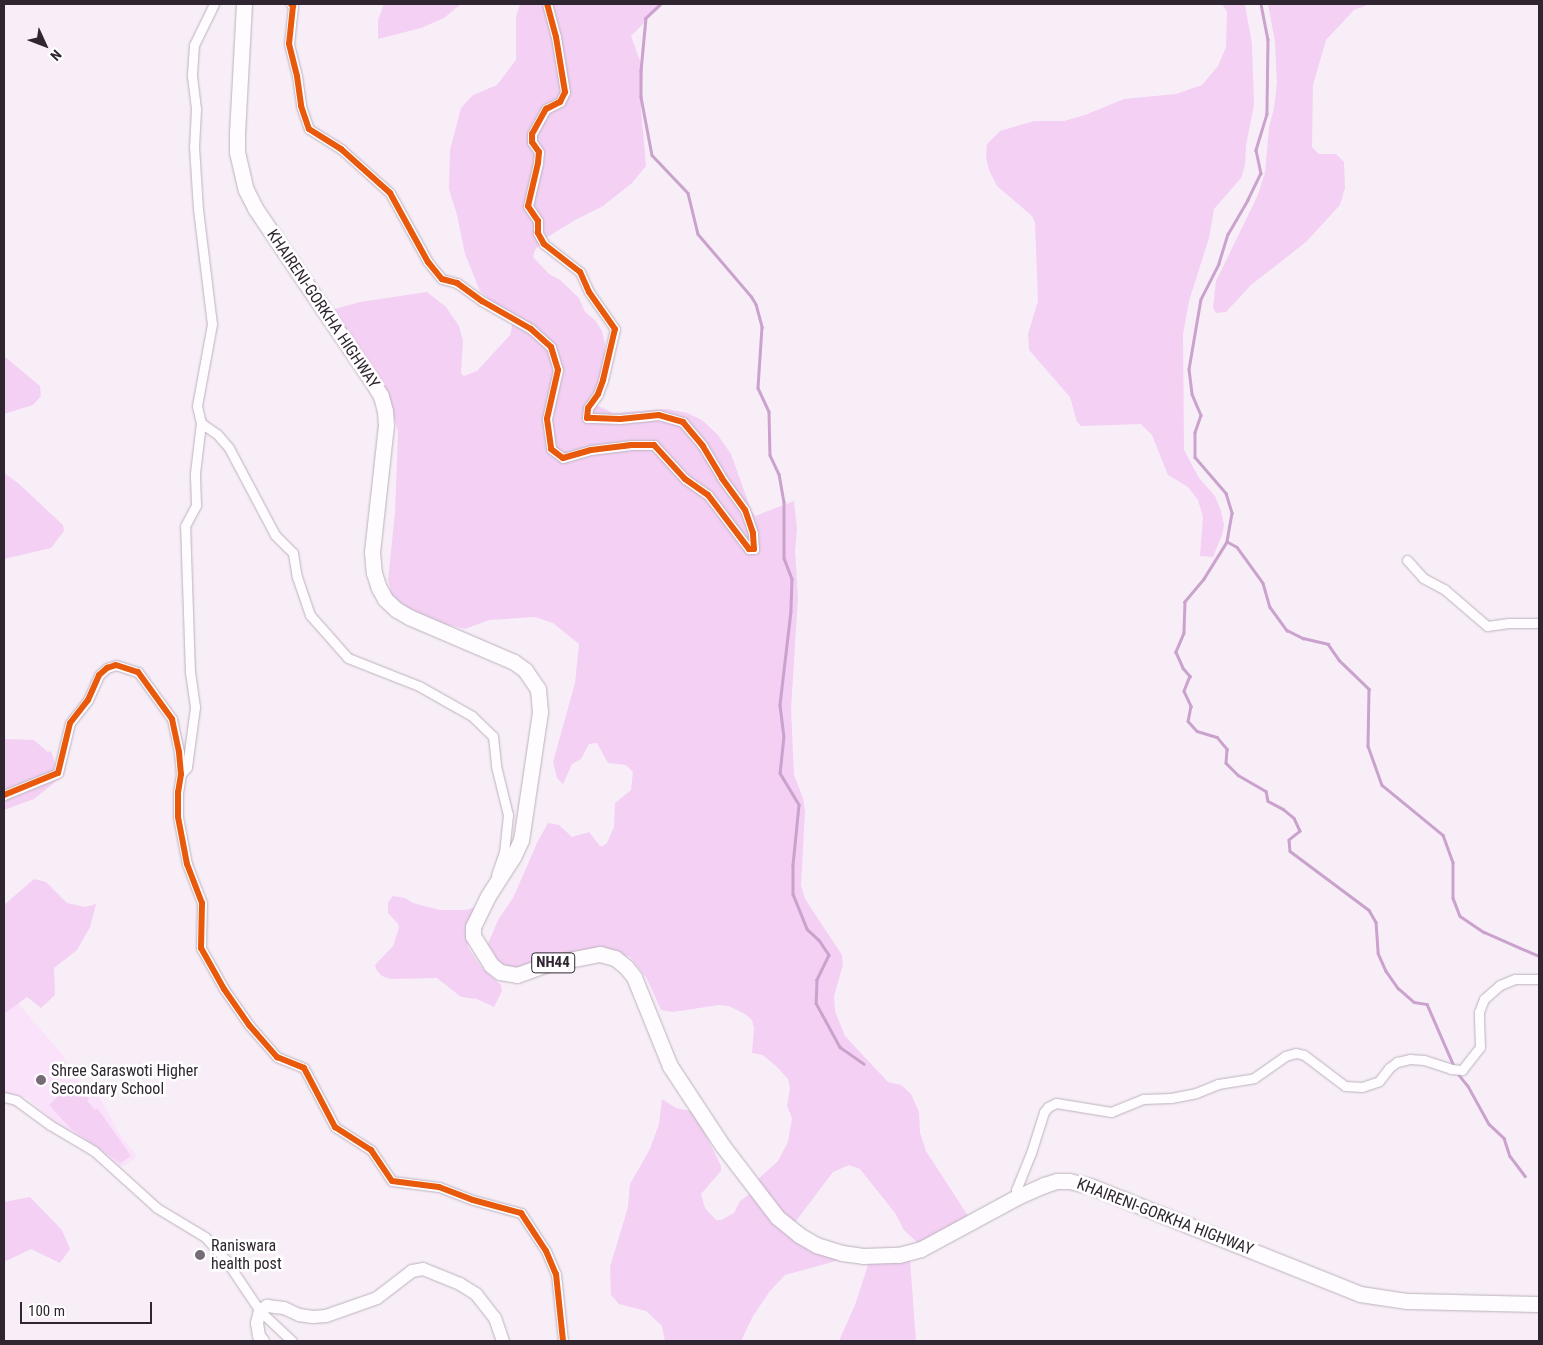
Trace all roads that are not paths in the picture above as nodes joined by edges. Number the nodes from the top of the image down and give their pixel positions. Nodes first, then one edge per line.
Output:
1 (214, 4) edge
2 (244, 4) edge
3 (291, 4) edge
4 (547, 4) edge
5 (201, 423) junction
6 (1407, 560) dead end
7 (1539, 623) edge
8 (181, 774) junction
9 (4, 795) edge
10 (488, 896) junction
11 (1539, 979) edge
12 (4, 1097) edge
13 (1017, 1197) junction
14 (1539, 1304) edge
15 (260, 1311) junction
16 (264, 1341) edge
17 (292, 1341) edge
18 (503, 1341) edge
19 (564, 1341) edge

1 - 5 street
2 - 10 main road, KHAIRENI-GORKHA HIGHWAY / NH44
3 - 4 street
5 - 8 street
5 - 10 street
6 - 7 street
8 - 9 street
8 - 19 street
10 - 13 main road, KHAIRENI-GORKHA HIGHWAY / NH44
11 - 13 street
12 - 15 street
13 - 14 main road, KHAIRENI-GORKHA HIGHWAY / NH44
15 - 16 main road
15 - 17 street
15 - 18 main road

